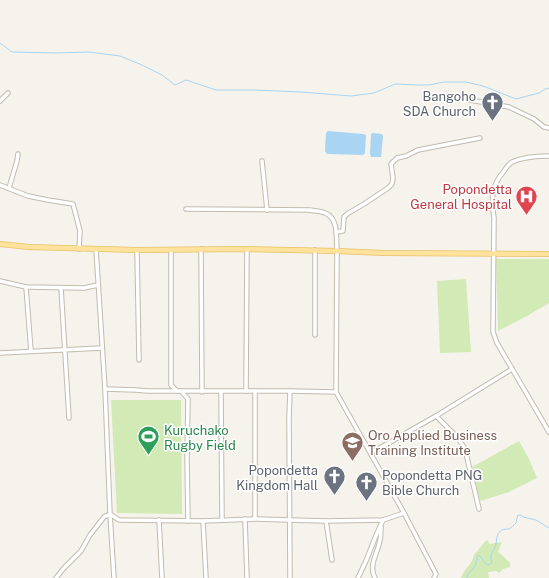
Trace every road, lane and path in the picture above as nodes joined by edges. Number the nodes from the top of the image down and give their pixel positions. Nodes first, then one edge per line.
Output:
1 (8, 93) dead end
2 (470, 100) dead end
3 (0, 101) edge
4 (549, 128) edge
5 (480, 138) dead end
6 (18, 154) dead end
7 (549, 156) edge
8 (262, 161) dead end
9 (0, 185) edge
10 (8, 188) junction
11 (186, 209) dead end
12 (267, 210) junction
13 (336, 232) junction
14 (0, 244) edge
15 (79, 249) junction
16 (96, 249) junction
17 (201, 249) junction
18 (247, 249) junction
19 (137, 250) junction
20 (171, 250) junction
21 (315, 250) junction
22 (337, 251) junction
23 (494, 253) junction
24 (549, 254) edge
25 (0, 281) edge
26 (98, 285) junction
27 (26, 287) junction
28 (61, 288) junction
29 (315, 335) dead end
30 (102, 348) junction
31 (65, 350) junction
32 (31, 351) junction
33 (0, 353) edge
34 (139, 360) dead end
35 (512, 369) junction
36 (171, 385) junction
37 (105, 389) junction
38 (167, 391) junction
39 (179, 391) junction
40 (194, 391) junction
41 (246, 391) junction
42 (255, 391) junction
43 (290, 391) junction
44 (202, 392) junction
45 (221, 392) junction
46 (336, 392) junction
47 (188, 399) junction
48 (436, 416) junction
49 (69, 418) dead end
50 (549, 432) edge
51 (371, 453) junction
52 (479, 509) dead end
53 (404, 513) junction
54 (110, 514) junction
55 (245, 519) junction
56 (255, 519) junction
57 (290, 519) junction
58 (159, 520) junction
59 (222, 520) junction
60 (383, 520) junction
61 (188, 521) junction
62 (203, 521) junction
63 (326, 521) junction
64 (381, 526) junction
65 (332, 560) dead end
66 (56, 578) edge
67 (114, 578) edge
68 (162, 578) edge
69 (206, 578) edge
70 (247, 578) edge
71 (290, 578) edge
72 (358, 578) edge
73 (375, 578) edge
74 (434, 578) edge

1 - 3 street
2 - 4 street
5 - 13 street
6 - 10 street
7 - 23 street
8 - 12 street
9 - 10 street
10 - 15 street
11 - 12 street
12 - 13 street
13 - 22 street
14 - 15 main road
15 - 16 main road
16 - 19 main road
16 - 26 street
17 - 18 main road
17 - 20 main road
17 - 44 street
18 - 21 main road
18 - 41 street
19 - 20 main road
19 - 34 street
20 - 36 street
21 - 22 main road
21 - 29 street
22 - 23 main road
22 - 46 street
23 - 24 main road
23 - 35 street
25 - 27 street
26 - 28 street
26 - 30 street
27 - 28 street
27 - 32 street
28 - 31 street
30 - 31 street
30 - 37 street
31 - 32 street
31 - 49 street
32 - 33 street
35 - 48 street
35 - 50 street
36 - 38 street
36 - 39 street
37 - 38 street
37 - 54 street
38 - 39 street
39 - 40 street
39 - 47 street
40 - 44 street
40 - 47 street
41 - 42 street
41 - 45 street
42 - 43 street
42 - 56 street
43 - 46 street
43 - 57 street
44 - 45 street
45 - 59 street
46 - 51 street
47 - 61 street
48 - 51 street
48 - 52 street
51 - 53 street
53 - 60 street
53 - 74 street
54 - 58 street
54 - 66 street
54 - 67 street
55 - 56 street
55 - 59 street
55 - 70 street
56 - 57 street
57 - 63 street
57 - 71 street
58 - 61 street
58 - 68 street
59 - 62 street
60 - 63 street
60 - 64 street
61 - 62 street
62 - 69 street
63 - 65 street
64 - 72 street
64 - 73 street

